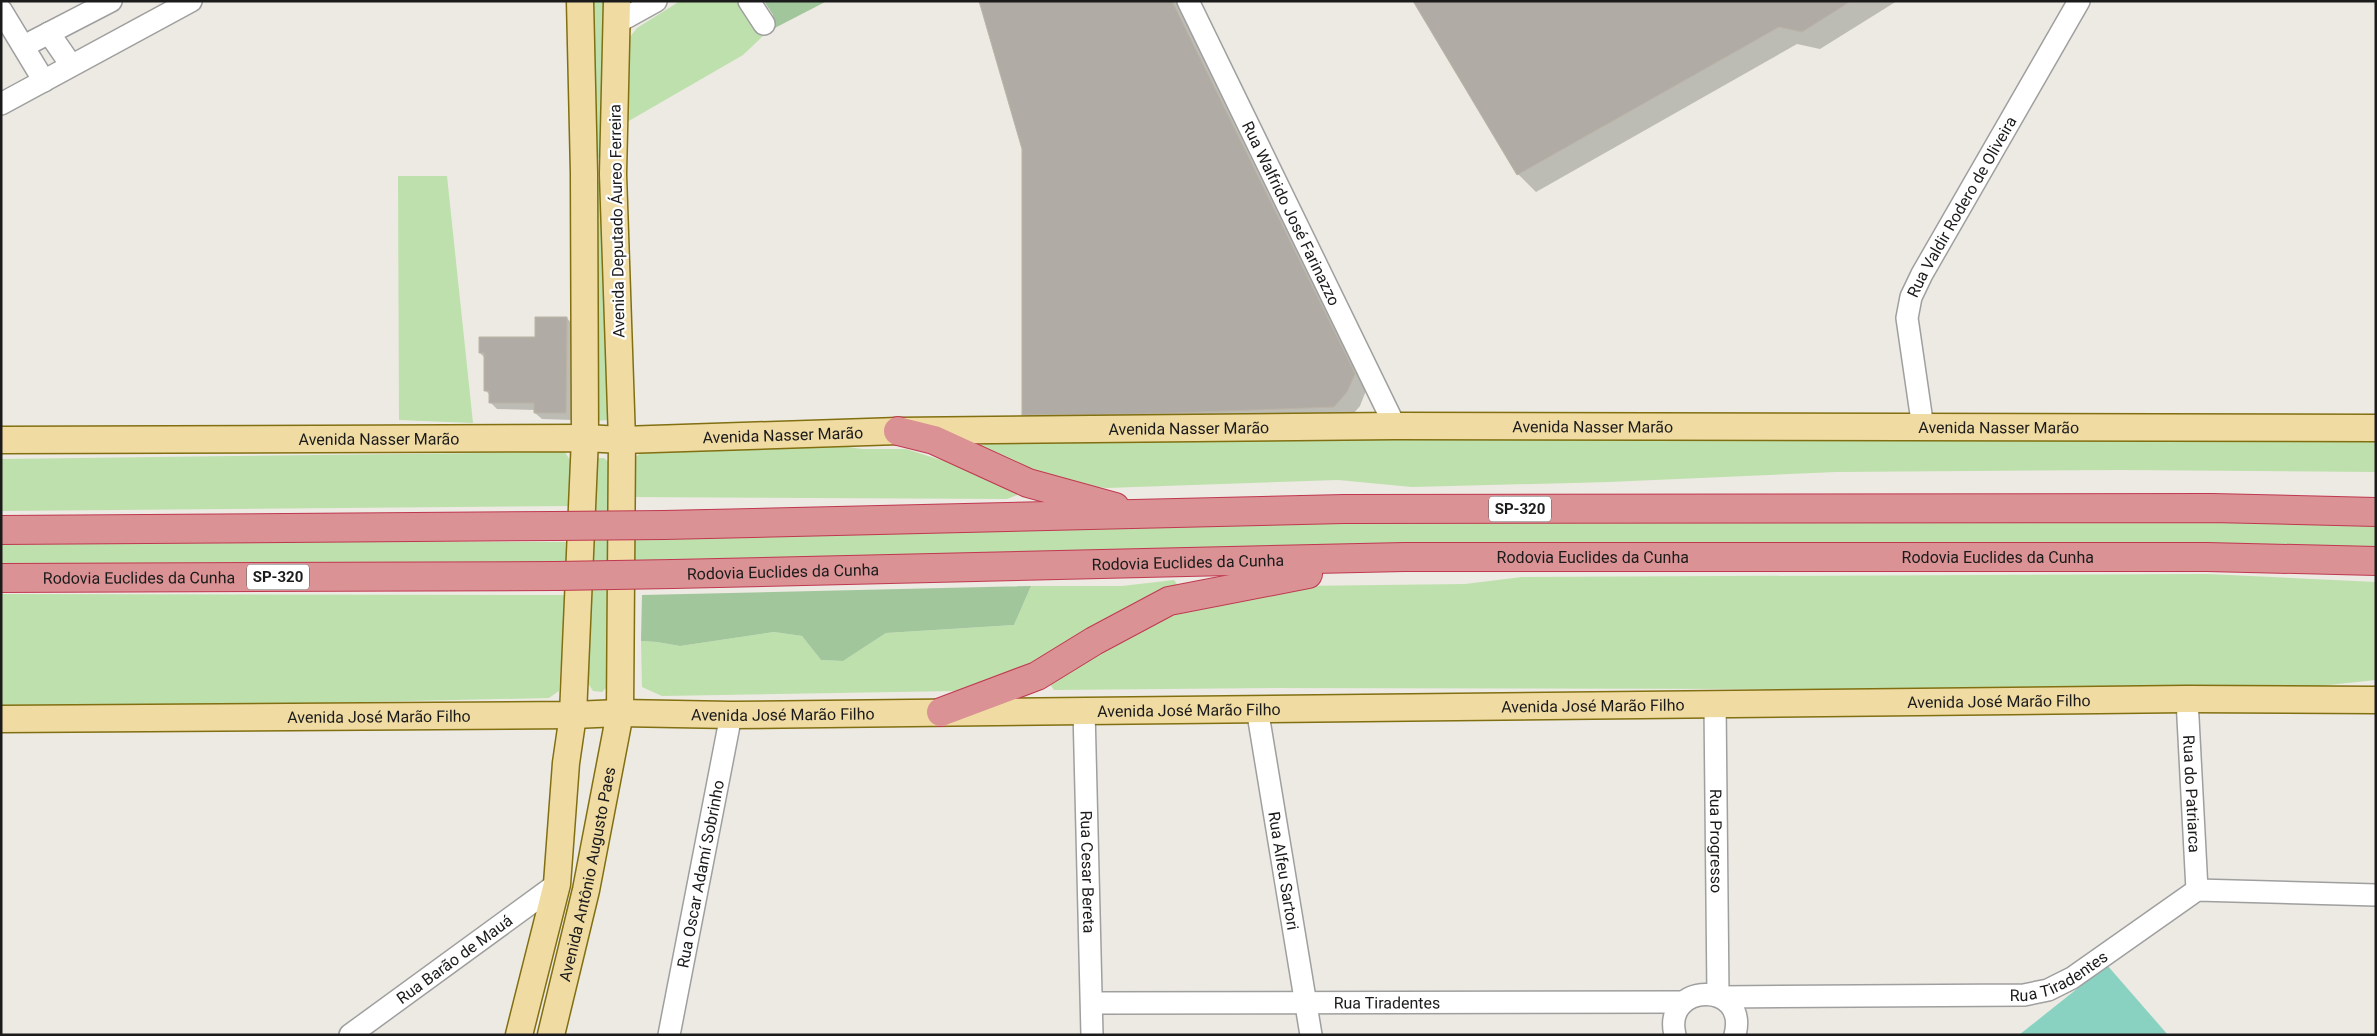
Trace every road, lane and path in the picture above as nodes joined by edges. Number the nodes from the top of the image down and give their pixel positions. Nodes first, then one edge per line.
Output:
1 (111, 1) edge
2 (580, 1) edge
3 (656, 1) edge
4 (749, 1) edge
5 (1188, 1) edge
6 (2079, 1) edge
7 (186, 3) edge
8 (1, 10) edge
9 (617, 12) edge
10 (764, 24) dead end
11 (50, 33) junction
12 (24, 46) junction
13 (71, 66) junction
14 (44, 81) junction
15 (1, 104) edge
16 (584, 173) junction
17 (613, 174) junction
18 (1395, 426) junction
19 (1923, 428) junction
20 (2376, 428) edge
21 (898, 431) junction
22 (585, 438) junction
23 (1, 440) edge
24 (622, 440) junction
25 (2376, 512) edge
26 (1143, 514) junction
27 (1, 530) edge
28 (1404, 557) junction
29 (2376, 561) edge
30 (1, 578) edge
31 (2187, 699) junction
32 (2376, 700) edge
33 (1715, 703) junction
34 (1257, 708) junction
35 (1084, 710) junction
36 (941, 712) junction
37 (620, 713) junction
38 (573, 715) junction
39 (732, 715) junction
40 (1, 719) edge
41 (556, 884) junction
42 (586, 890) junction
43 (2197, 890) junction
44 (2376, 895) edge
45 (1715, 991) junction
46 (1306, 1002) junction
47 (1683, 1002) junction
48 (1092, 1003) junction
49 (350, 1035) edge
50 (519, 1035) edge
51 (551, 1035) edge
52 (669, 1035) edge
53 (1092, 1035) edge
54 (1312, 1035) edge
55 (1675, 1035) edge
56 (1735, 1035) edge

1 - 11 street
2 - 16 main road, Avenida Deputado Áureo Ferreira
3 - 9 street
4 - 10 street
5 - 18 street, Rua Walfrido José Farinazzo
6 - 19 street, Rua Valdir Rodero de Oliveira
7 - 13 street
8 - 12 street
9 - 17 main road, Avenida Deputado Áureo Ferreira
11 - 12 street
11 - 13 street
12 - 14 street
13 - 14 street
14 - 15 street
16 - 17 main road
16 - 22 main road, Avenida Deputado Áureo Ferreira
17 - 24 main road, Avenida Deputado Áureo Ferreira
18 - 19 main road, Avenida Nasser Marão
18 - 21 main road, Avenida Nasser Marão
19 - 20 main road, Avenida Nasser Marão
21 - 24 main road, Avenida Nasser Marão
21 - 26 highway
22 - 23 main road, Avenida Nasser Marão
22 - 24 main road, Avenida Nasser Marão
22 - 38 main road, Avenida Deputado Áureo Ferreira
24 - 37 main road, Avenida Deputado Áureo Ferreira
25 - 26 highway, SP-320
26 - 27 highway, SP-320, bridge
28 - 29 highway, Rodovia Euclides da Cunha / SP-320
28 - 30 highway, Rodovia Euclides da Cunha / SP-320, bridge
28 - 36 highway
31 - 32 main road, Avenida José Marão Filho
31 - 33 main road, Avenida José Marão Filho
31 - 43 street, Rua do Patriarca
33 - 34 main road, Avenida José Marão Filho
33 - 45 street, Rua Progresso
34 - 35 main road, Avenida José Marão Filho
34 - 46 street, Rua Alfeu Sartori
35 - 36 main road, Avenida José Marão Filho
35 - 48 street, Rua Cesar Bereta
36 - 39 main road, Avenida José Marão Filho
37 - 38 main road, Avenida José Marão Filho
37 - 39 main road, Avenida José Marão Filho
37 - 42 main road, Avenida Antônio Augusto Paes
38 - 40 main road, Avenida José Marão Filho
38 - 41 main road, Avenida Antônio Augusto Paes
39 - 52 street, Rua Oscar Adamí Sobrinho
41 - 42 main road
41 - 49 street, Rua Barão de Mauá
41 - 50 main road, Avenida Antônio Augusto Paes
42 - 51 main road, Avenida Antônio Augusto Paes
43 - 44 street
43 - 45 street, Rua Tiradentes
45 - 47 street
45 - 56 street
46 - 47 street, Rua Tiradentes
46 - 48 street, Rua Tiradentes
46 - 54 street, Rua Alfeu Sartori
47 - 55 street
48 - 53 street, Rua Cesar Bereta

